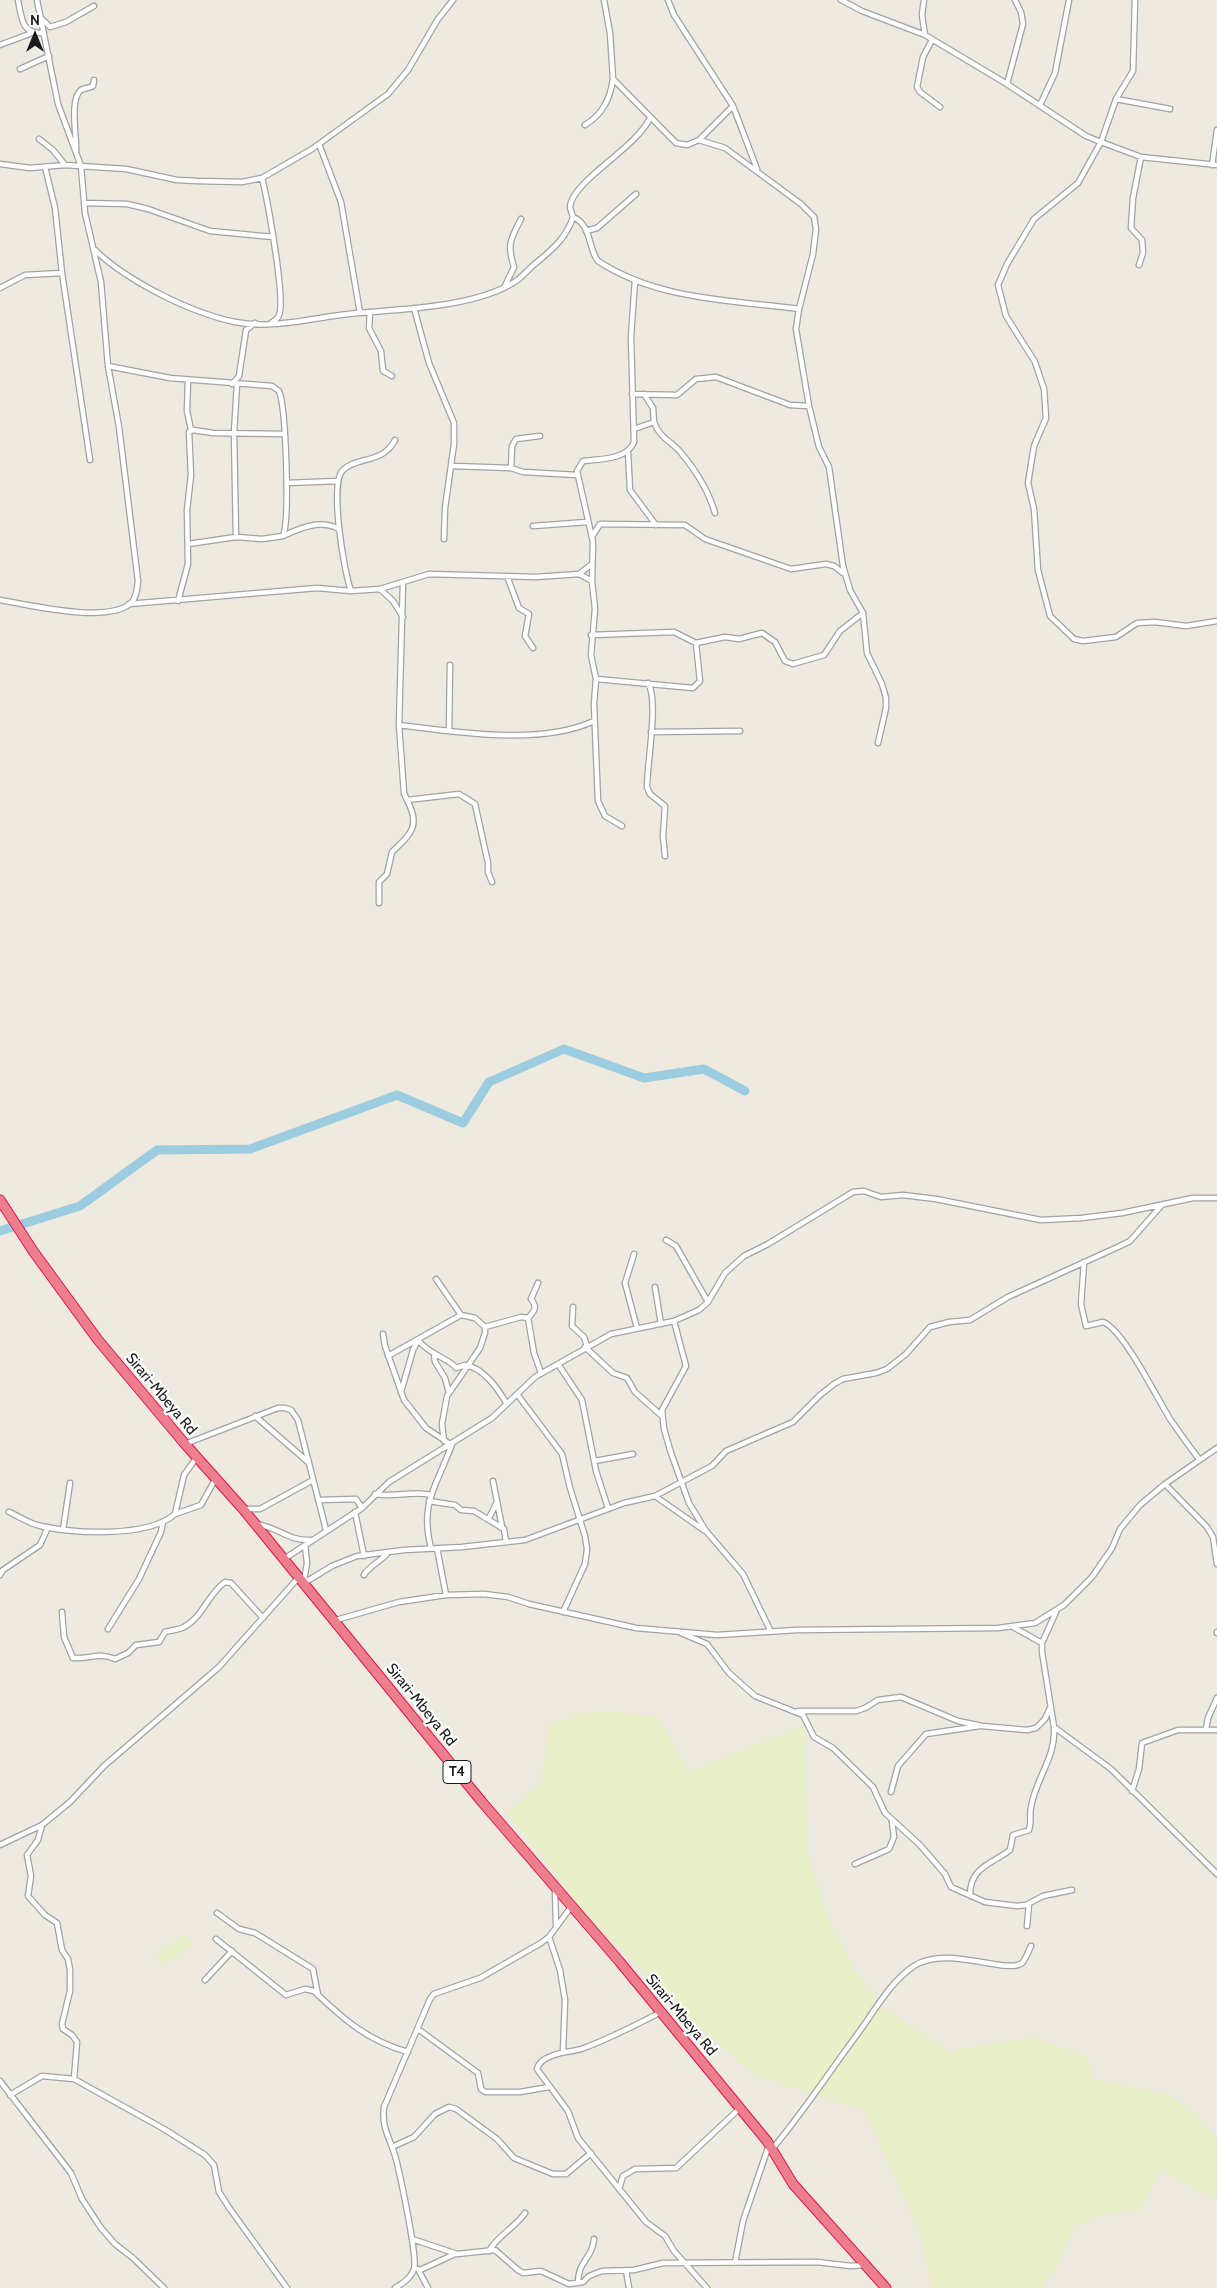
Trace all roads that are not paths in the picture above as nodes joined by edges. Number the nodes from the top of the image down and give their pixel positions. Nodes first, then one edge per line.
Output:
1 (18, 0) edge
2 (37, 0) edge
3 (453, 0) edge
4 (611, 0) edge
5 (668, 0) edge
6 (841, 0) edge
7 (924, 0) edge
8 (1015, 0) edge
9 (1069, 0) edge
10 (1135, 0) edge
11 (604, 2) edge
12 (94, 6) dead end
13 (40, 18) junction
14 (44, 32) junction
15 (32, 33) junction
16 (925, 36) junction
17 (932, 40) junction
18 (0, 45) edge
19 (49, 56) junction
20 (20, 69) dead end
21 (613, 79) junction
22 (94, 80) dead end
23 (1007, 84) junction
24 (1116, 99) junction
25 (1040, 105) junction
26 (733, 106) junction
27 (940, 107) dead end
28 (1170, 109) dead end
29 (650, 118) junction
30 (585, 125) dead end
31 (1217, 130) edge
32 (39, 139) dead end
33 (699, 140) junction
34 (1101, 142) junction
35 (319, 144) junction
36 (76, 152) junction
37 (1141, 157) junction
38 (0, 164) edge
39 (65, 165) junction
40 (1214, 165) edge
41 (81, 166) junction
42 (45, 167) junction
43 (758, 170) junction
44 (262, 178) junction
45 (636, 194) dead end
46 (84, 203) junction
47 (573, 217) junction
48 (521, 219) dead end
49 (586, 231) junction
50 (273, 237) junction
51 (94, 249) junction
52 (1139, 265) dead end
53 (514, 267) junction
54 (525, 272) junction
55 (62, 273) junction
56 (635, 280) junction
57 (505, 286) junction
58 (0, 288) edge
59 (414, 308) junction
60 (799, 309) junction
61 (370, 312) junction
62 (360, 313) junction
63 (237, 322) junction
64 (256, 322) junction
65 (271, 323) junction
66 (246, 330) junction
67 (108, 366) junction
68 (239, 376) junction
69 (392, 376) dead end
70 (188, 380) junction
71 (235, 384) junction
72 (247, 385) junction
73 (632, 394) junction
74 (644, 394) junction
75 (808, 406) junction
76 (654, 422) junction
77 (634, 429) junction
78 (191, 430) junction
79 (234, 433) junction
80 (284, 434) junction
81 (540, 436) dead end
82 (395, 440) dead end
83 (628, 452) junction
84 (90, 460) dead end
85 (453, 466) junction
86 (511, 468) junction
87 (576, 475) junction
88 (338, 481) junction
89 (287, 483) junction
90 (715, 513) dead end
91 (587, 522) junction
92 (656, 525) junction
93 (534, 526) dead end
94 (339, 529) junction
95 (283, 536) junction
96 (592, 536) junction
97 (236, 537) junction
98 (444, 539) dead end
99 (188, 544) junction
100 (592, 564) junction
101 (579, 574) junction
102 (844, 574) junction
103 (507, 576) junction
104 (592, 581) junction
105 (403, 582) junction
106 (380, 589) junction
107 (351, 591) junction
108 (0, 600) edge
109 (178, 601) junction
110 (129, 604) junction
111 (864, 613) junction
112 (403, 617) junction
113 (1217, 622) edge
114 (592, 635) junction
115 (696, 643) junction
116 (534, 648) dead end
117 (450, 665) dead end
118 (596, 679) junction
119 (648, 682) junction
120 (594, 721) junction
121 (399, 725) junction
122 (449, 730) junction
123 (740, 731) dead end
124 (651, 732) junction
125 (878, 742) dead end
126 (408, 800) junction
127 (622, 826) dead end
128 (665, 856) dead end
129 (492, 882) dead end
130 (379, 903) dead end
131 (1217, 1198) edge
132 (2, 1202) edge
133 (1161, 1206) junction
134 (666, 1240) dead end
135 (634, 1254) dead end
136 (1084, 1262) junction
137 (436, 1279) dead end
138 (538, 1283) dead end
139 (655, 1286) dead end
140 (708, 1302) junction
141 (573, 1307) dead end
142 (461, 1315) junction
143 (528, 1318) junction
144 (674, 1321) junction
145 (661, 1324) junction
146 (484, 1328) junction
147 (637, 1328) junction
148 (383, 1334) dead end
149 (418, 1340) junction
150 (586, 1347) junction
151 (434, 1355) junction
152 (388, 1356) junction
153 (558, 1364) junction
154 (468, 1365) junction
155 (540, 1373) junction
156 (401, 1393) junction
157 (449, 1393) junction
158 (517, 1394) junction
159 (507, 1404) junction
160 (255, 1416) junction
161 (662, 1416) junction
162 (444, 1441) junction
163 (452, 1443) junction
164 (185, 1444) junction
165 (1217, 1448) edge
166 (633, 1454) dead end
167 (198, 1456) junction
168 (1199, 1459) junction
169 (595, 1461) junction
170 (308, 1462) junction
171 (216, 1478) junction
172 (313, 1480) junction
173 (493, 1481) dead end
174 (70, 1483) dead end
175 (681, 1483) junction
176 (1165, 1484) junction
177 (375, 1494) junction
178 (431, 1495) junction
179 (655, 1496) junction
180 (318, 1500) junction
181 (429, 1501) junction
182 (496, 1502) junction
183 (362, 1508) junction
184 (608, 1508) junction
185 (243, 1509) junction
186 (9, 1512) dead end
187 (355, 1512) junction
188 (175, 1514) junction
189 (489, 1518) junction
190 (580, 1521) junction
191 (163, 1522) junction
192 (254, 1523) junction
193 (48, 1527) junction
194 (502, 1527) junction
195 (64, 1530) junction
196 (326, 1530) junction
197 (706, 1531) junction
198 (313, 1540) junction
199 (506, 1542) junction
200 (305, 1545) junction
201 (431, 1548) junction
202 (437, 1548) junction
203 (388, 1552) junction
204 (364, 1556) junction
205 (284, 1559) junction
206 (1217, 1564) edge
207 (0, 1575) edge
208 (364, 1575) dead end
209 (301, 1580) junction
210 (446, 1595) junction
211 (1057, 1610) junction
212 (62, 1612) dead end
213 (563, 1612) junction
214 (263, 1618) junction
215 (336, 1620) junction
216 (1012, 1626) junction
217 (108, 1629) dead end
218 (675, 1630) junction
219 (771, 1632) junction
220 (1042, 1643) junction
221 (1217, 1698) edge
222 (1050, 1707) junction
223 (798, 1712) junction
224 (982, 1726) junction
225 (1054, 1727) junction
226 (1206, 1729) junction
227 (1217, 1730) edge
228 (1132, 1791) junction
229 (890, 1792) dead end
230 (892, 1820) junction
231 (42, 1825) junction
232 (0, 1845) edge
233 (855, 1864) dead end
234 (1217, 1874) edge
235 (555, 1887) junction
236 (1072, 1890) dead end
237 (970, 1895) junction
238 (1030, 1903) junction
239 (571, 1907) junction
240 (217, 1913) dead end
241 (556, 1926) junction
242 (1027, 1926) dead end
243 (549, 1937) junction
244 (216, 1939) dead end
245 (1031, 1946) dead end
246 (232, 1951) junction
247 (205, 1980) dead end
248 (318, 1995) junction
249 (661, 2012) junction
250 (418, 2029) junction
251 (564, 2051) junction
252 (408, 2052) junction
253 (74, 2079) junction
254 (0, 2081) edge
255 (549, 2087) junction
256 (10, 2095) junction
257 (740, 2108) junction
258 (771, 2146) junction
259 (392, 2147) junction
260 (591, 2154) junction
261 (619, 2190) junction
262 (525, 2213) dead end
263 (412, 2239) junction
264 (594, 2240) dead end
265 (489, 2251) junction
266 (457, 2254) junction
267 (684, 2262) junction
268 (735, 2263) junction
269 (865, 2265) junction
270 (417, 2269) junction
271 (626, 2270) junction
272 (580, 2284) edge
273 (164, 2288) edge
274 (287, 2288) edge
275 (395, 2288) edge
276 (428, 2288) edge
277 (629, 2288) edge
278 (707, 2288) edge
279 (886, 2288) edge

1 - 15 street
2 - 13 street
3 - 35 street
4 - 11 street
5 - 26 street
6 - 16 street
7 - 16 street
8 - 23 street
9 - 25 street
10 - 24 street
11 - 21 street
12 - 13 street
13 - 14 street
14 - 15 street
14 - 19 street
15 - 18 street
16 - 17 street
17 - 23 street
17 - 27 street
19 - 20 street
19 - 36 street
21 - 29 street
21 - 30 street
22 - 36 street
23 - 25 street
24 - 28 street
24 - 34 street
25 - 34 street
26 - 33 street
26 - 43 street
29 - 33 street
29 - 47 street
31 - 40 street
32 - 39 street
33 - 43 street
34 - 37 street
34 - 113 street
35 - 44 street
35 - 62 street
36 - 41 street
37 - 40 street
37 - 52 street
38 - 42 street
39 - 41 street
39 - 42 street
41 - 44 street
41 - 46 street
42 - 55 street
43 - 60 street
44 - 50 street
45 - 49 street
46 - 50 street
46 - 51 street
47 - 49 street
47 - 54 street
48 - 53 street
49 - 56 street
50 - 65 street
51 - 63 street
51 - 67 street
53 - 54 street
53 - 57 street
54 - 57 street
55 - 58 street
55 - 84 street
56 - 60 street
56 - 73 street
57 - 59 street
59 - 61 street
59 - 85 street
60 - 75 street
61 - 62 street
61 - 69 street
62 - 65 street
63 - 64 street
63 - 66 street
64 - 65 street
64 - 66 street
66 - 68 street
67 - 70 street
67 - 110 street
68 - 71 street
68 - 72 street
70 - 71 street
70 - 78 street
71 - 72 street
71 - 79 street
72 - 80 street
73 - 74 street
73 - 77 street
74 - 75 street
74 - 76 street
75 - 102 street
76 - 77 street
76 - 90 street
77 - 83 street
78 - 79 street
78 - 99 street
79 - 80 street
79 - 97 street
80 - 89 street
81 - 86 street
82 - 88 street
83 - 87 street
83 - 92 street
85 - 86 street
85 - 98 street
86 - 87 street
87 - 91 street
88 - 89 street
88 - 94 street
89 - 95 street
91 - 93 street
91 - 96 street
92 - 96 street
92 - 102 street
94 - 95 street
94 - 107 street
95 - 97 street
96 - 100 street
97 - 99 street
99 - 109 street
100 - 101 street
100 - 104 street
101 - 103 street
101 - 104 street
102 - 111 street
103 - 105 street
103 - 116 street
104 - 114 street
105 - 106 street
105 - 112 street
106 - 107 street
106 - 112 street
107 - 109 street
108 - 110 street
109 - 110 street
111 - 115 street
111 - 125 street
112 - 121 street
114 - 115 street
114 - 118 street
115 - 119 street
117 - 122 street
118 - 119 street
118 - 120 street
119 - 124 street
120 - 122 street
120 - 127 street
121 - 122 street
121 - 126 street
123 - 124 street
124 - 128 street
126 - 129 street
126 - 130 street
131 - 133 street
132 - 164 highway, Sirari-Mbeya Rd / T4
133 - 136 street
133 - 140 street
134 - 140 street
135 - 147 street
136 - 168 street
136 - 175 street
137 - 142 street
138 - 143 street
139 - 145 street
140 - 144 street
141 - 150 street
142 - 146 street
142 - 149 street
143 - 146 street
143 - 155 street
144 - 145 street
144 - 161 street
145 - 147 street
146 - 154 street
147 - 150 street
148 - 152 street
149 - 151 street
149 - 152 street
149 - 156 street
150 - 153 street
150 - 161 street
151 - 154 street
151 - 157 street
152 - 156 street
153 - 155 street
153 - 169 street
154 - 157 street
154 - 159 street
155 - 158 street
156 - 162 street
157 - 162 street
158 - 159 street
158 - 190 street
159 - 163 street
160 - 164 street
160 - 170 street
160 - 170 street
161 - 175 street
162 - 163 street
163 - 177 street
163 - 178 street
164 - 167 highway, Sirari-Mbeya Rd / T4
165 - 168 street
166 - 169 street
167 - 171 highway, Sirari-Mbeya Rd / T4
167 - 188 street
168 - 176 street
169 - 184 street
170 - 172 street
171 - 185 highway, Sirari-Mbeya Rd / T4
171 - 188 street
172 - 180 street
172 - 185 street
173 - 182 street
174 - 195 street
175 - 179 street
175 - 197 street
176 - 206 street
176 - 211 street
177 - 178 street
177 - 183 street
178 - 181 street
179 - 184 street
179 - 197 street
180 - 183 street
180 - 196 street
181 - 189 street
181 - 201 street
182 - 189 street
182 - 194 street
183 - 187 street
184 - 190 street
185 - 192 highway, Sirari-Mbeya Rd / T4
186 - 193 street
187 - 196 street
187 - 204 street
188 - 191 street
189 - 194 street
190 - 199 street
190 - 213 street
191 - 195 street
191 - 217 street
192 - 198 street
192 - 205 highway, Sirari-Mbeya Rd / T4
193 - 195 street
193 - 207 street
194 - 199 street
196 - 198 street
197 - 219 street
198 - 200 street
199 - 202 street
200 - 205 street
200 - 209 street
201 - 202 street
201 - 203 street
202 - 210 street
203 - 204 street
203 - 208 street
204 - 209 street
205 - 209 highway, Sirari-Mbeya Rd / T4
209 - 214 street
209 - 215 highway, Sirari-Mbeya Rd / T4
210 - 213 street
210 - 215 street
211 - 216 street
211 - 220 street
212 - 214 street
213 - 218 street
214 - 231 street
215 - 235 highway, Sirari-Mbeya Rd / T4
216 - 219 street
216 - 220 street
218 - 219 street
218 - 223 street
220 - 222 street
221 - 226 street
222 - 224 street
222 - 225 street
223 - 224 street
223 - 230 street
224 - 229 street
225 - 228 street
225 - 237 street
226 - 227 street
226 - 228 street
228 - 234 street
230 - 233 street
230 - 237 street
231 - 232 street
231 - 253 street
235 - 239 highway, Sirari-Mbeya Rd / T4
235 - 241 street
236 - 238 street
237 - 238 street
238 - 242 street
239 - 241 street
239 - 249 highway, Sirari-Mbeya Rd / T4
240 - 248 street
241 - 243 street
243 - 250 street
243 - 251 street
244 - 246 street
245 - 258 street
246 - 247 street
246 - 248 street
248 - 252 street
249 - 251 street
249 - 257 highway, Sirari-Mbeya Rd / T4
250 - 252 street
250 - 255 street
251 - 255 street
252 - 259 street
253 - 256 street
253 - 274 street
254 - 256 street
255 - 260 street
256 - 273 street
257 - 258 highway, Sirari-Mbeya Rd / T4
257 - 261 street
258 - 268 street
258 - 269 highway, Sirari-Mbeya Rd / T4
259 - 260 street
259 - 263 street
260 - 261 street
261 - 267 street
262 - 265 street
263 - 266 street
263 - 270 street
264 - 272 street
265 - 266 street
265 - 272 street
266 - 270 street
267 - 268 street
267 - 271 street
267 - 278 street
268 - 269 street
269 - 279 highway, Sirari-Mbeya Rd / T4
270 - 275 street
270 - 276 street
271 - 272 street
271 - 277 street

